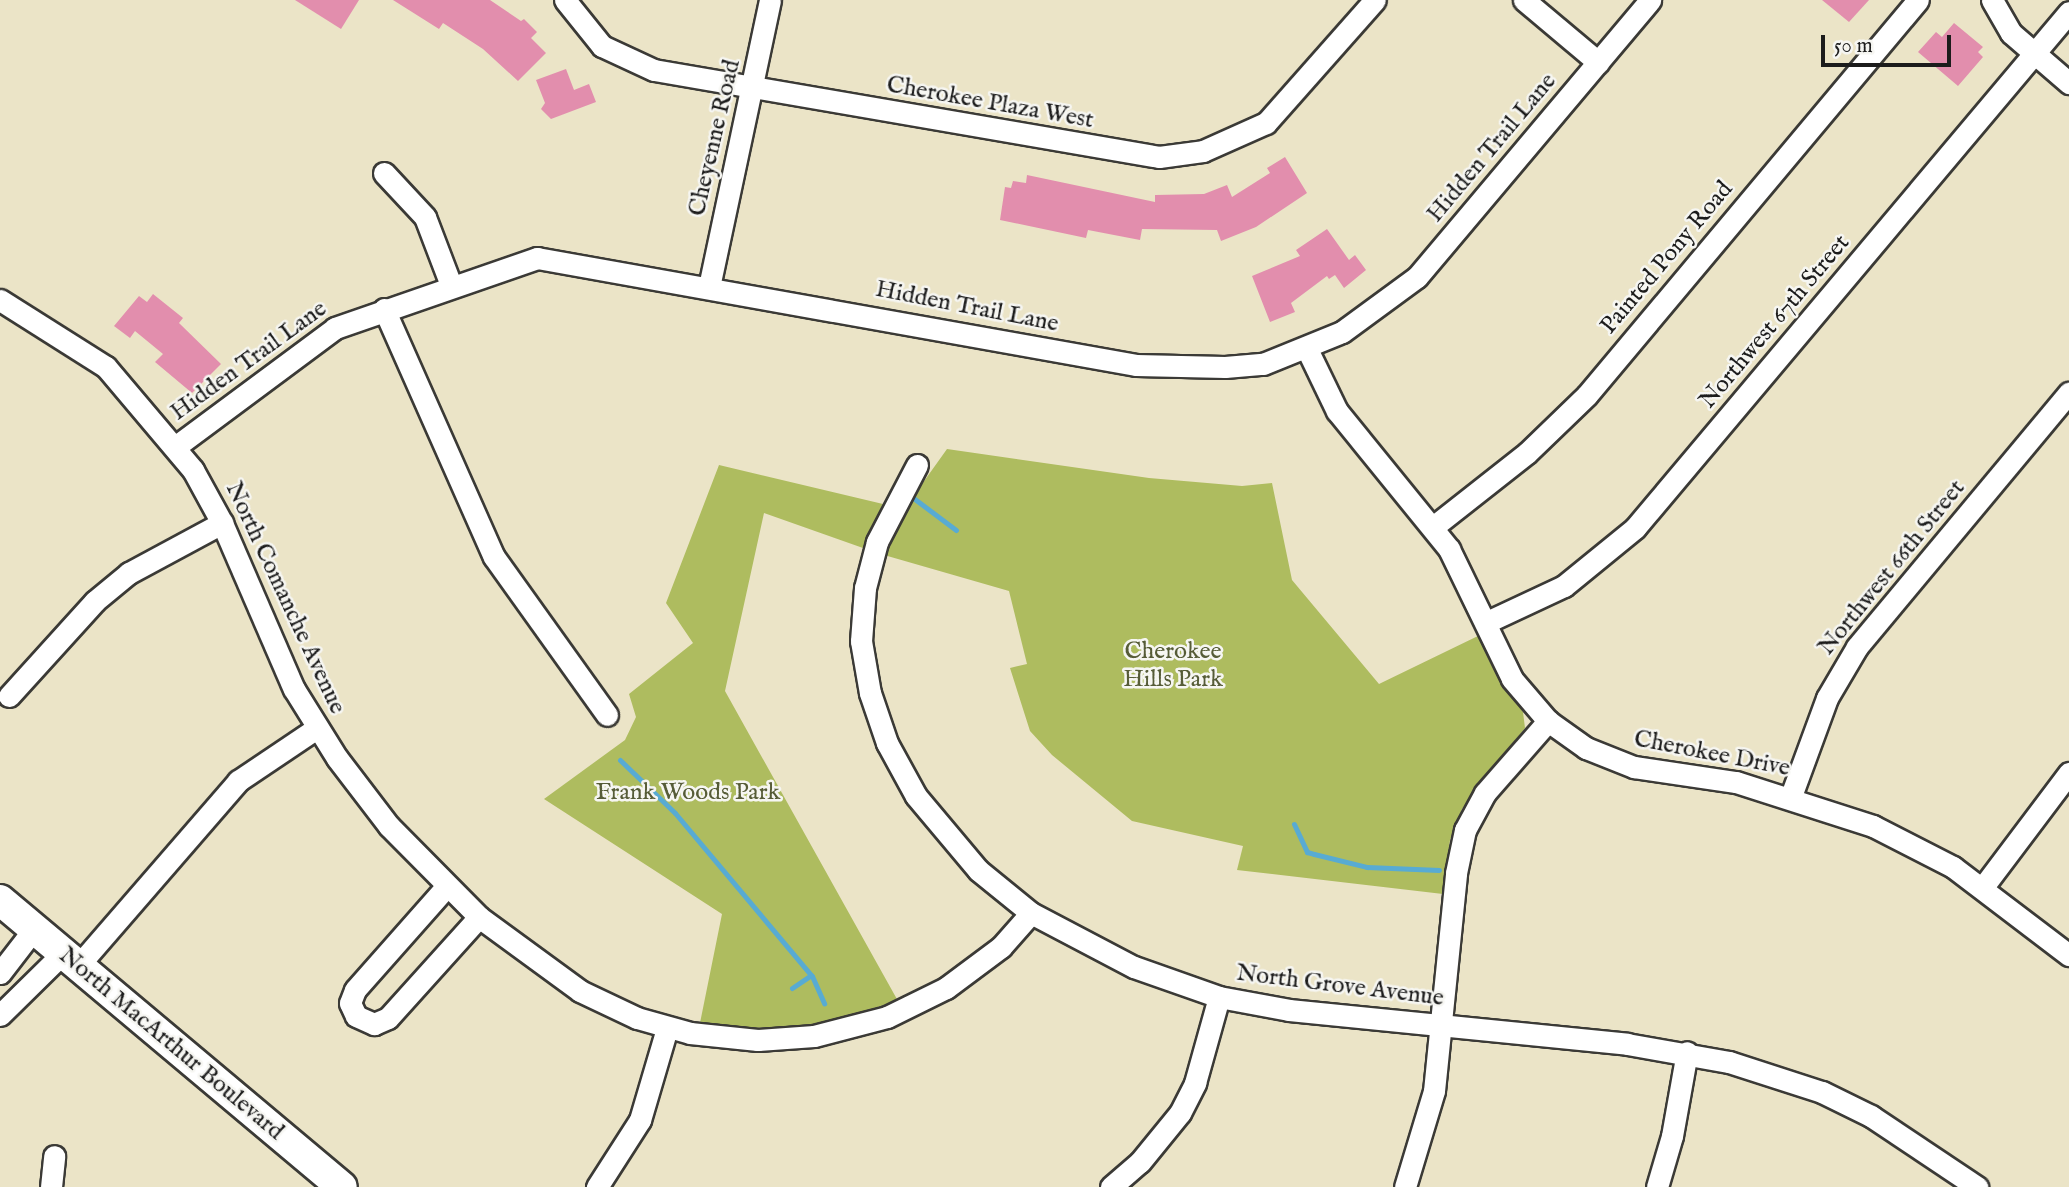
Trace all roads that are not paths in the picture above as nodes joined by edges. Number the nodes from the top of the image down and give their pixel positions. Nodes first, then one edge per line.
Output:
1 (565, 0) edge
2 (770, 0) edge
3 (1375, 0) edge
4 (1524, 0) edge
5 (1650, 0) edge
6 (1918, 0) edge
7 (1992, 0) edge
8 (2069, 12) edge
9 (2034, 54) junction
10 (1598, 62) junction
11 (2069, 83) edge
12 (754, 88) junction
13 (384, 173) dead end
14 (451, 285) junction
15 (709, 287) junction
16 (384, 309) junction
17 (3, 310) edge
18 (1307, 349) junction
19 (2069, 393) edge
20 (175, 447) junction
21 (917, 465) dead end
22 (222, 523) junction
23 (1433, 527) junction
24 (1487, 622) junction
25 (9, 696) dead end
26 (607, 715) dead end
27 (1548, 721) junction
28 (317, 728) junction
29 (2069, 773) edge
30 (1791, 796) junction
31 (446, 887) junction
32 (1983, 887) junction
33 (0, 900) edge
34 (1031, 913) junction
35 (479, 917) junction
36 (34, 929) junction
37 (2069, 955) edge
38 (71, 959) junction
39 (0, 973) edge
40 (1219, 997) junction
41 (0, 1015) edge
42 (1441, 1026) junction
43 (667, 1028) junction
44 (1687, 1052) junction
45 (54, 1157) dead end
46 (51, 1187) edge
47 (342, 1187) edge
48 (597, 1187) edge
49 (1111, 1187) edge
50 (1405, 1187) edge
51 (1657, 1187) edge
52 (1978, 1187) edge

1 - 12 street, Cherokee Plaza West
2 - 12 street, Cheyenne Road
3 - 12 street, Cherokee Plaza West
4 - 10 street
5 - 10 street, Hidden Trail Lane
6 - 23 street, Painted Pony Road
7 - 9 street
8 - 9 street, Northwest 67th Street
9 - 11 street
9 - 24 street, Northwest 67th Street
10 - 18 street, Hidden Trail Lane
12 - 15 street, Cheyenne Road
13 - 14 street
14 - 15 street, Hidden Trail Lane
14 - 16 street, Hidden Trail Lane
15 - 18 street, Hidden Trail Lane
16 - 20 street, Hidden Trail Lane
16 - 26 street
17 - 20 street, North Comanche Avenue
18 - 23 street, Cherokee Drive
19 - 30 street, Northwest 66th Street
20 - 22 street, North Comanche Avenue
21 - 34 street, North Grove Avenue
22 - 25 street
22 - 28 street, North Comanche Avenue
23 - 24 street, Cherokee Drive
24 - 27 street, Cherokee Drive
27 - 30 street, Cherokee Drive
27 - 42 street
28 - 31 street, North Comanche Avenue
28 - 38 street
29 - 32 street
30 - 32 street, Cherokee Drive
31 - 35 street, North Comanche Avenue
31 - 35 street
32 - 37 street, Cherokee Drive
33 - 36 main road, North MacArthur Boulevard
34 - 40 street, North Grove Avenue
34 - 43 street, North Comanche Avenue
35 - 43 street, North Comanche Avenue
36 - 38 main road, North MacArthur Boulevard
36 - 39 street
38 - 41 street
38 - 47 main road, North MacArthur Boulevard
40 - 42 street, North Grove Avenue
40 - 49 street
42 - 44 street, North Grove Avenue
42 - 50 street
43 - 48 street
44 - 51 street
44 - 52 street, North Grove Avenue
45 - 46 street

